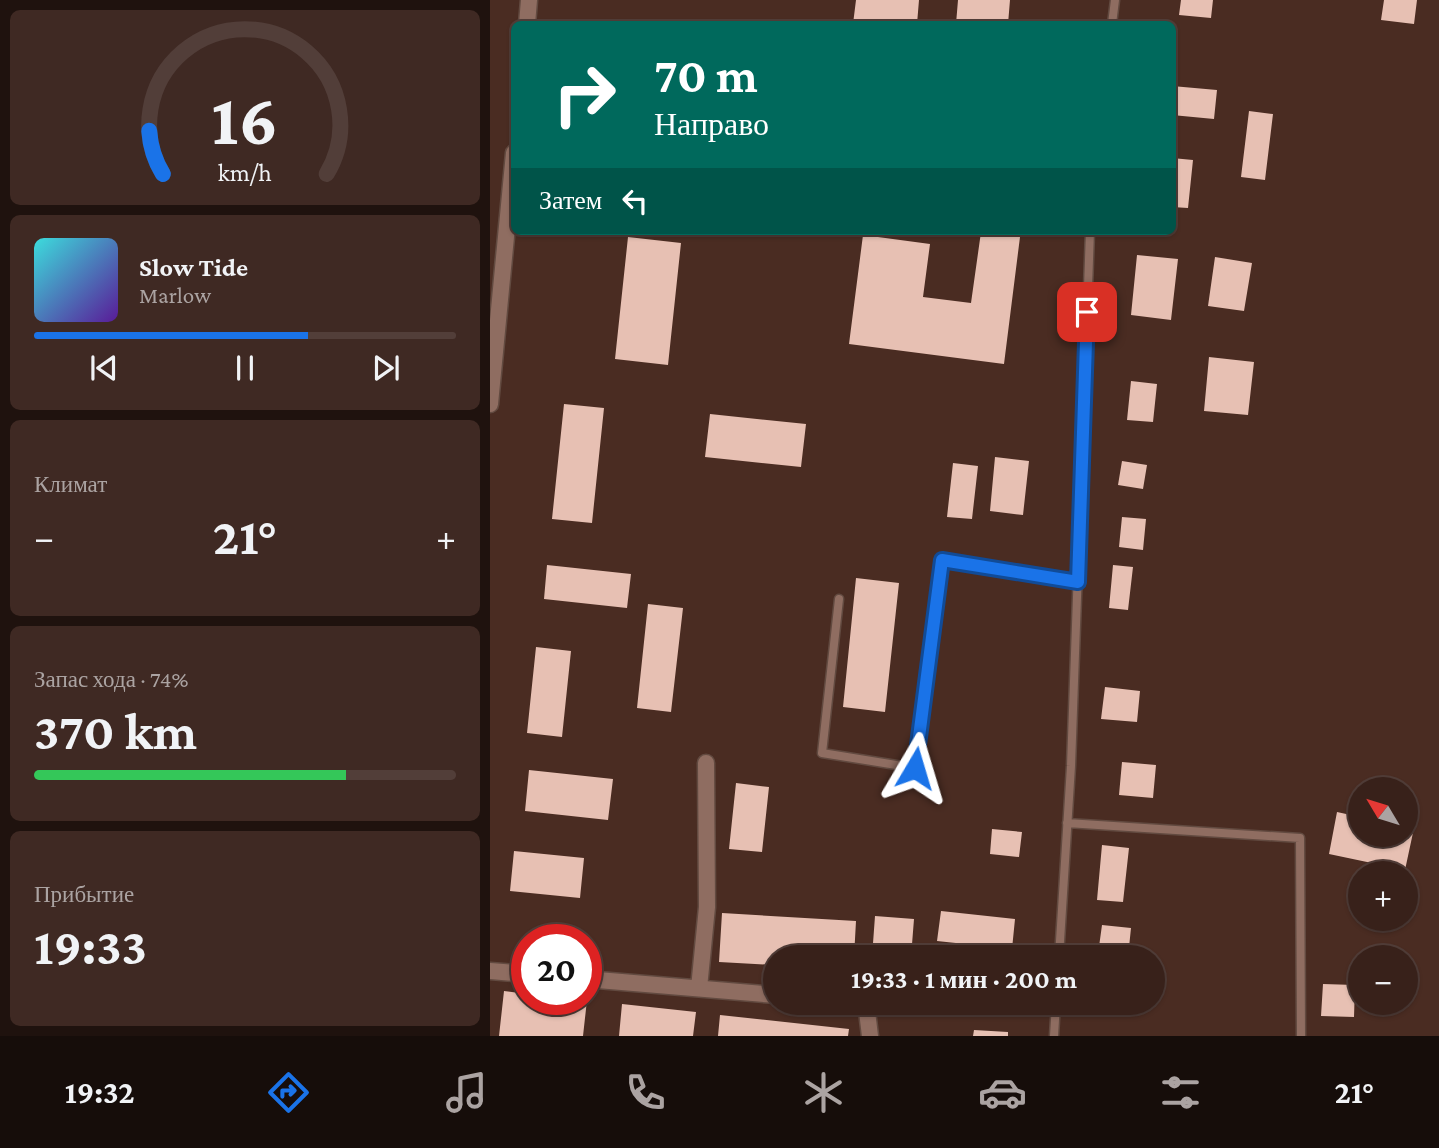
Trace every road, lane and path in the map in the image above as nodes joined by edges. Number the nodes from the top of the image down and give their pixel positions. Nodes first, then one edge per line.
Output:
1 (529, 0) edge
2 (1115, 0) edge
3 (527, 21) edge
4 (1112, 21) edge
5 (511, 184) edge
6 (1090, 235) edge
7 (490, 404) edge
8 (1078, 582) junction
9 (839, 599) dead end
10 (706, 763) dead end
11 (1068, 823) junction
12 (1060, 945) edge
13 (490, 971) edge
14 (511, 973) edge
15 (602, 980) edge
16 (699, 988) junction
17 (763, 994) edge
18 (867, 1015) edge
19 (1055, 1015) edge
20 (870, 1036) edge
21 (1054, 1036) edge
22 (1301, 1036) edge

1 - 3 street
2 - 4 lane
5 - 7 street
6 - 8 lane
8 - 9 lane
8 - 11 lane
10 - 16 street
11 - 12 lane
11 - 22 lane
13 - 14 street
15 - 16 street
16 - 17 street
18 - 20 street
19 - 21 lane

